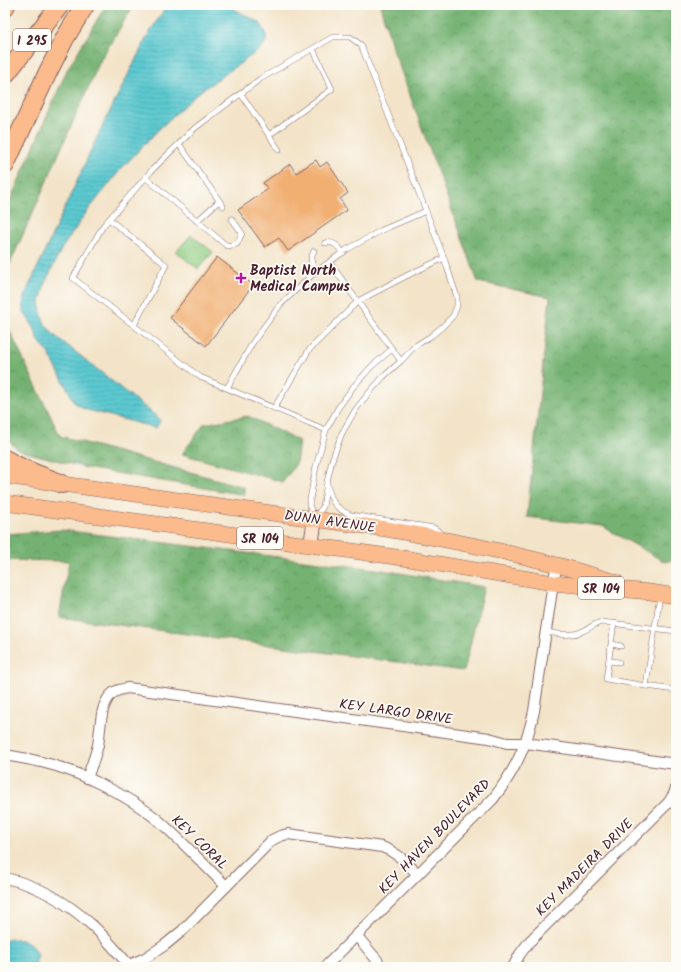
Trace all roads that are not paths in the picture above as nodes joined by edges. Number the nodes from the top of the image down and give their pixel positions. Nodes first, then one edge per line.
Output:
1 (60, 5) edge
2 (85, 5) edge
3 (313, 49) junction
4 (5, 75) edge
5 (241, 94) junction
6 (269, 135) junction
7 (179, 144) junction
8 (279, 150) dead end
9 (5, 165) edge
10 (146, 178) junction
11 (220, 201) junction
12 (223, 206) dead end
13 (426, 211) junction
14 (109, 219) junction
15 (232, 219) dead end
16 (197, 221) junction
17 (324, 243) dead end
18 (314, 251) dead end
19 (343, 253) junction
20 (444, 258) junction
21 (330, 263) junction
22 (317, 271) junction
23 (358, 301) junction
24 (134, 325) junction
25 (392, 349) junction
26 (401, 361) junction
27 (227, 388) junction
28 (274, 408) junction
29 (326, 430) junction
30 (5, 459) edge
31 (5, 476) edge
32 (327, 482) junction
33 (62, 484) junction
34 (5, 503) edge
35 (315, 518) junction
36 (449, 540) junction
37 (311, 545) junction
38 (557, 565) junction
39 (552, 583) junction
40 (655, 593) junction
41 (676, 596) edge
42 (614, 623) junction
43 (655, 628) junction
44 (676, 631) edge
45 (546, 632) junction
46 (612, 644) junction
47 (621, 646) dead end
48 (644, 649) dead end
49 (652, 650) junction
50 (609, 661) junction
51 (619, 662) dead end
52 (642, 665) dead end
53 (649, 666) junction
54 (646, 686) junction
55 (676, 690) edge
56 (526, 743) junction
57 (5, 755) edge
58 (676, 764) edge
59 (87, 778) junction
60 (676, 788) edge
61 (418, 874) junction
62 (5, 878) edge
63 (226, 886) junction
64 (356, 935) junction
65 (127, 966) edge
66 (325, 967) edge
67 (380, 967) edge
68 (513, 967) edge

1 - 4 highway, I 295
2 - 9 highway
3 - 5 lane
3 - 6 lane
3 - 13 lane
5 - 6 lane
5 - 7 lane
6 - 8 lane
7 - 10 lane
7 - 11 lane
10 - 14 lane
10 - 16 lane
11 - 12 lane
11 - 16 lane
13 - 19 lane
13 - 20 lane
14 - 24 lane
14 - 24 lane
15 - 16 lane
17 - 19 lane
18 - 22 lane
19 - 21 lane
20 - 23 lane
20 - 26 lane
21 - 22 lane
21 - 23 lane
22 - 27 lane
23 - 25 lane
23 - 28 lane
24 - 27 lane
25 - 26 lane
25 - 29 lane
26 - 32 lane
27 - 28 lane
28 - 29 lane
29 - 35 lane
30 - 33 highway
31 - 33 main road, DUNN AVENUE / SR 104
32 - 35 lane
32 - 36 lane
33 - 35 main road, DUNN AVENUE / SR 104
34 - 37 main road, DUNN AVENUE / SR 104
35 - 36 main road, DUNN AVENUE / SR 104
35 - 37 main road
36 - 38 main road, DUNN AVENUE / SR 104
37 - 39 main road, DUNN AVENUE / SR 104
38 - 39 street, KEY HAVEN BOULEVARD
38 - 40 main road, DUNN AVENUE / SR 104
39 - 40 main road, DUNN AVENUE / SR 104
39 - 45 street, KEY HAVEN BOULEVARD
40 - 41 main road, DUNN AVENUE / SR 104
40 - 43 lane
42 - 43 lane
42 - 45 lane
42 - 46 lane
43 - 44 lane
43 - 49 lane
45 - 56 street, KEY HAVEN BOULEVARD
46 - 47 lane
46 - 50 lane
48 - 49 lane
49 - 53 lane
50 - 51 lane
50 - 54 lane
52 - 53 lane
53 - 54 lane
54 - 55 lane
56 - 58 street, KEY LARGO DRIVE
56 - 59 street, KEY LARGO DRIVE
56 - 61 street, KEY HAVEN BOULEVARD
57 - 59 street, KEY CORAL
59 - 63 street, KEY CORAL
60 - 68 street, KEY MADEIRA DRIVE
61 - 63 street, KEY CORAL
61 - 64 street, KEY HAVEN BOULEVARD
62 - 65 street
63 - 65 street
64 - 66 street, KEY HAVEN BOULEVARD
64 - 67 street

